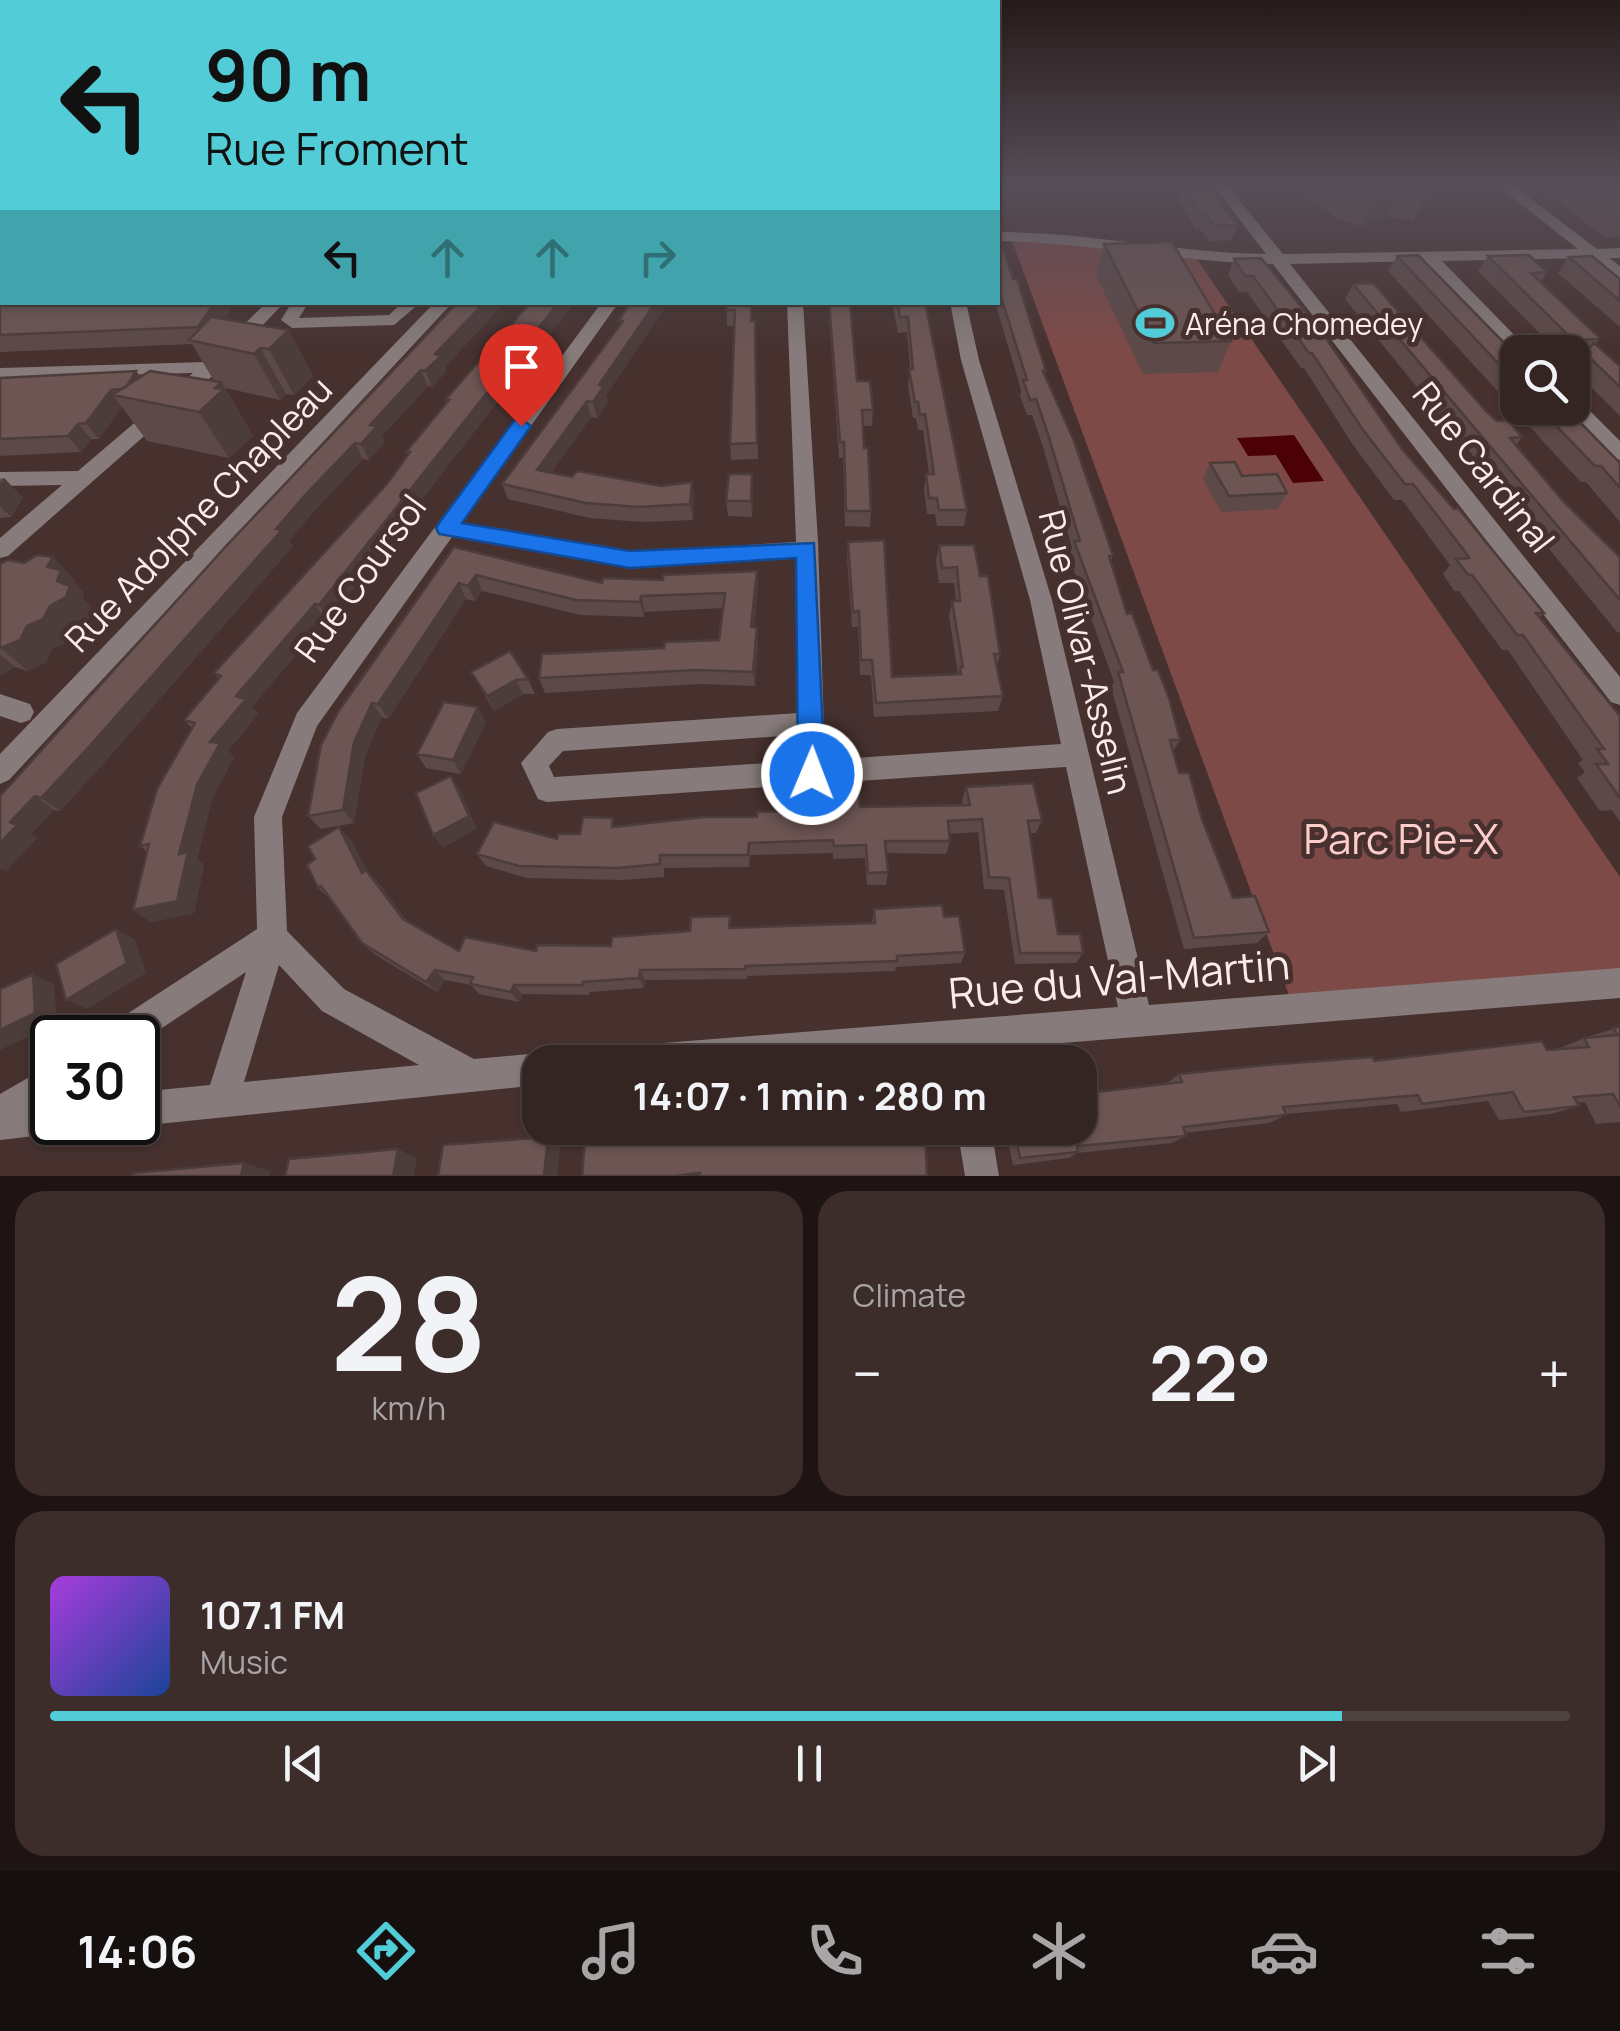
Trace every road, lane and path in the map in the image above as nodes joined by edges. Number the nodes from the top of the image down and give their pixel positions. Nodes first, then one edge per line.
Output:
1 (1081, 241) edge
2 (1265, 241) edge
3 (1578, 241) edge
4 (1620, 253) edge
5 (1596, 254) junction
6 (1429, 257) junction
7 (1281, 260) junction
8 (1620, 274) edge
9 (275, 305) edge
10 (298, 305) edge
11 (410, 305) edge
12 (442, 305) edge
13 (609, 305) edge
14 (795, 305) edge
15 (959, 305) edge
16 (1505, 335) edge
17 (212, 366) junction
18 (0, 374) edge
19 (1590, 422) edge
20 (1620, 453) edge
21 (83, 478) junction
22 (0, 479) edge
23 (446, 528) junction
24 (806, 549) junction
25 (0, 550) edge
26 (1617, 686) edge
27 (812, 723) junction
28 (1076, 755) junction
29 (0, 772) edge
30 (812, 774) junction
31 (272, 937) junction
32 (1620, 983) edge
33 (153, 1015) edge
34 (1137, 1021) junction
35 (984, 1045) edge
36 (522, 1071) edge
37 (470, 1075) junction
38 (30, 1094) edge
39 (222, 1100) junction
40 (160, 1106) edge
41 (0, 1114) edge
42 (30, 1120) edge
43 (0, 1123) edge
44 (977, 1145) edge
45 (982, 1176) edge

1 - 7 street
2 - 7 street, Rue Cardinal
3 - 5 street
4 - 5 street
5 - 6 street
5 - 8 street
6 - 7 street
6 - 16 street
7 - 26 street, Rue Cardinal
9 - 17 street
10 - 11 street
12 - 29 street, Rue Adolphe Chapleau
13 - 23 street, Rue Coursol
14 - 24 street
15 - 28 street, Rue Olivar-Asselin
17 - 18 street
17 - 21 street
19 - 20 street
21 - 22 street
21 - 25 street
23 - 24 street
23 - 31 street, Rue Coursol
24 - 27 street
27 - 30 street
27 - 30 street
28 - 30 street
28 - 34 street, Rue Olivar-Asselin
31 - 33 street
31 - 37 street
31 - 39 street, Rue Coursol
32 - 34 street, Rue du Val-Martin
34 - 35 street, Rue du Val-Martin
36 - 37 street
37 - 39 street
38 - 41 street
39 - 40 street
42 - 43 street
44 - 45 street

